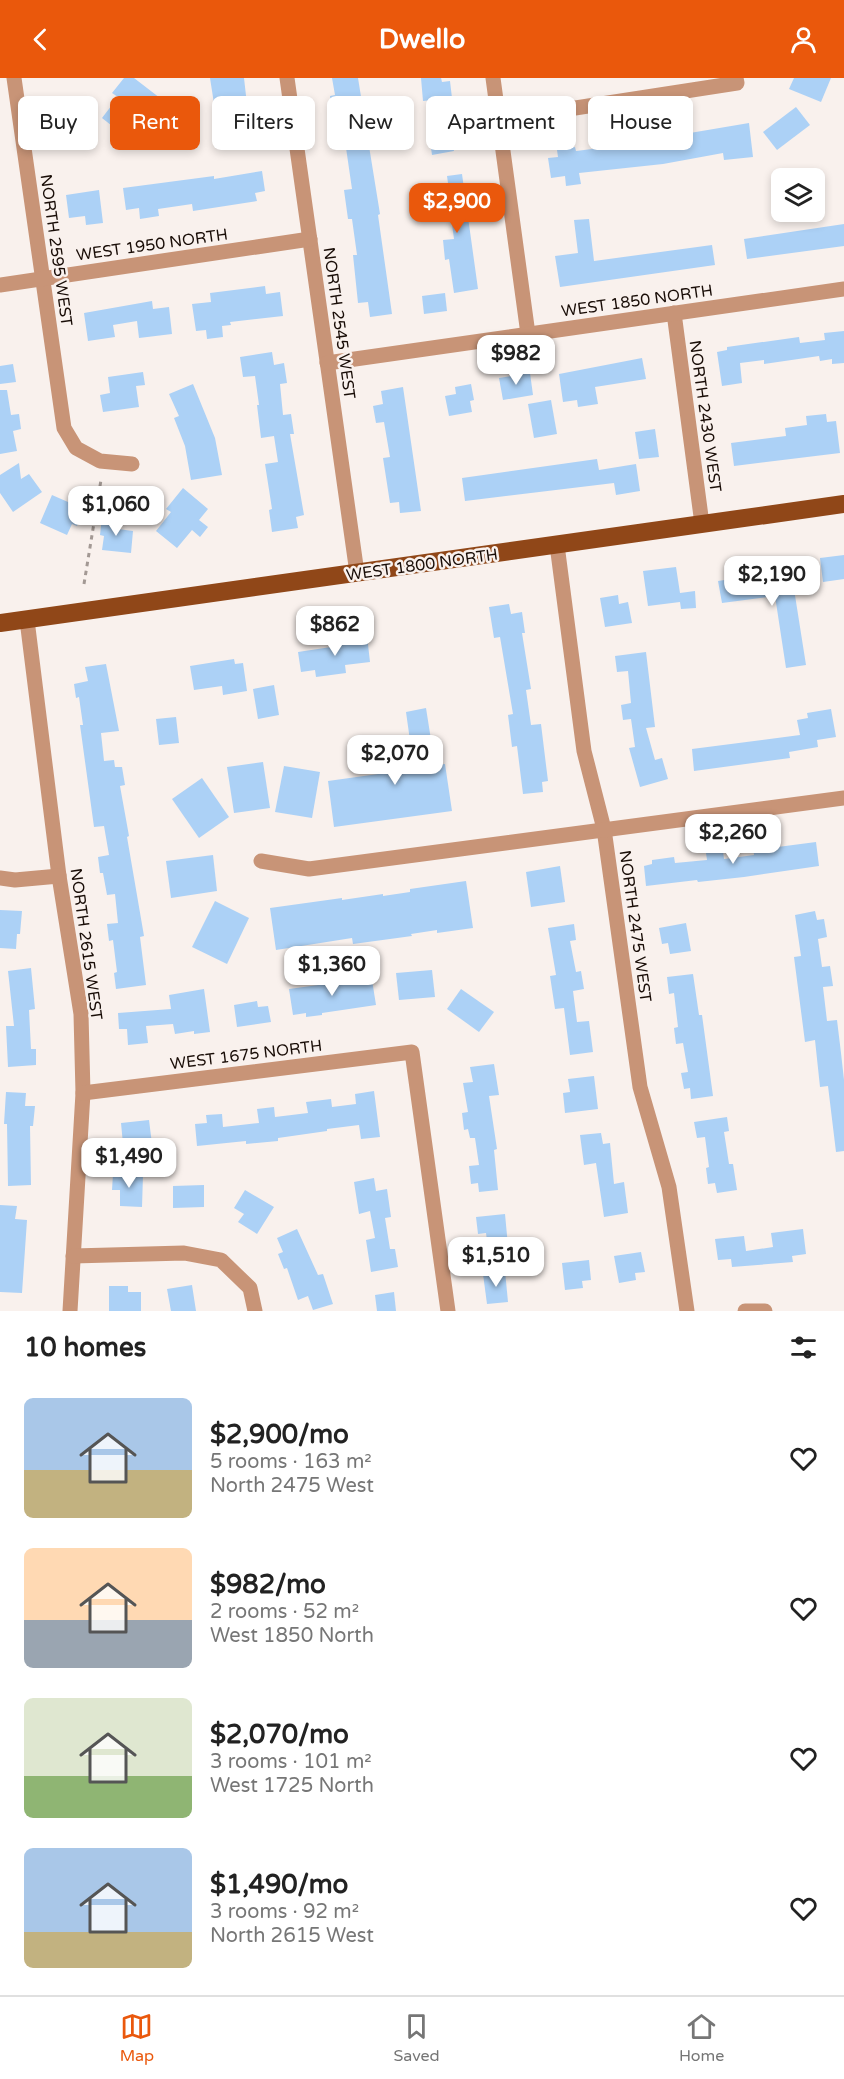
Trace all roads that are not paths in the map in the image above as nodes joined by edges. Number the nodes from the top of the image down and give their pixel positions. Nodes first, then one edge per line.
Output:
1 (14, 78) edge
2 (287, 78) edge
3 (493, 78) edge
4 (737, 81) edge
5 (495, 96) edge
6 (576, 107) edge
7 (502, 150) edge
8 (310, 240) junction
9 (43, 279) junction
10 (0, 285) edge
11 (844, 289) edge
12 (674, 313) junction
13 (528, 334) junction
14 (327, 363) junction
15 (132, 464) dead end
16 (844, 504) edge
17 (702, 524) junction
18 (557, 545) junction
19 (357, 573) junction
20 (27, 620) junction
21 (0, 624) edge
22 (844, 798) edge
23 (604, 829) junction
24 (261, 861) dead end
25 (59, 876) junction
26 (0, 878) edge
27 (83, 1093) junction
28 (73, 1256) junction
29 (70, 1311) edge
30 (255, 1311) edge
31 (448, 1311) edge
32 (687, 1311) edge
33 (745, 1311) edge
34 (765, 1311) edge

1 - 9 street, NORTH 2595 WEST
2 - 8 street, NORTH 2545 WEST
3 - 5 street
4 - 6 street
7 - 13 street
8 - 9 street, WEST 1950 NORTH
8 - 14 street, NORTH 2545 WEST
9 - 10 street, WEST 1950 NORTH
9 - 15 street, NORTH 2595 WEST
11 - 12 street, WEST 1850 NORTH
12 - 13 street, WEST 1850 NORTH
12 - 17 street, NORTH 2430 WEST
13 - 14 street, WEST 1850 NORTH
14 - 19 street, NORTH 2545 WEST
16 - 17 main road, WEST 1800 NORTH
17 - 18 main road, WEST 1800 NORTH
18 - 19 main road, WEST 1800 NORTH
18 - 23 street, NORTH 2475 WEST
19 - 20 main road, WEST 1800 NORTH
20 - 21 main road, WEST 1800 NORTH
20 - 25 street, NORTH 2615 WEST
22 - 23 street
23 - 24 street
23 - 32 street, NORTH 2475 WEST
25 - 26 street
25 - 27 street, NORTH 2615 WEST
27 - 28 street, NORTH 2615 WEST
27 - 31 street, WEST 1675 NORTH
28 - 29 street, NORTH 2615 WEST
28 - 30 street
33 - 34 street

